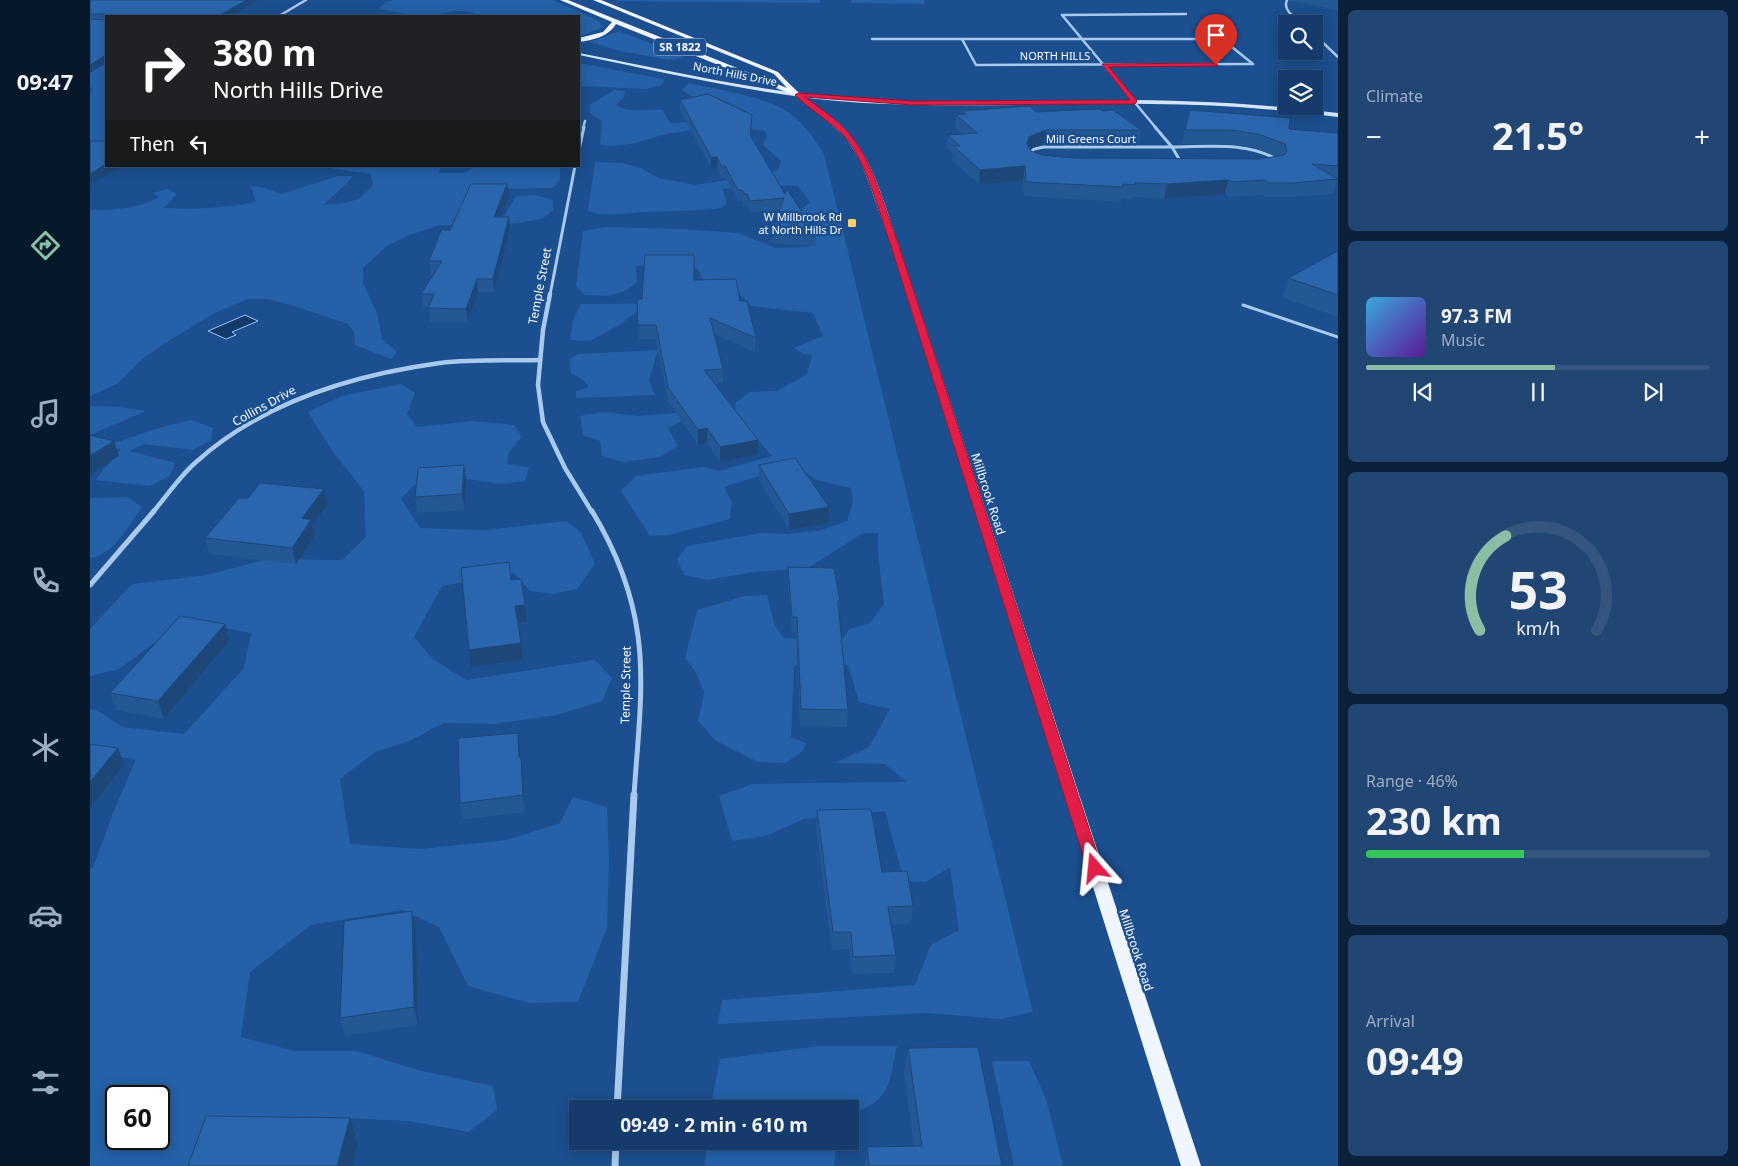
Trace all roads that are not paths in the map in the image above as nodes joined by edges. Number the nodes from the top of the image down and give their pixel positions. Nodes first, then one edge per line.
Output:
1 (306, 0) edge
2 (563, 0) edge
3 (596, 0) edge
4 (1287, 0) edge
5 (1186, 14) dead end
6 (281, 15) edge
7 (1292, 15) edge
8 (615, 21) junction
9 (872, 39) dead end
10 (962, 39) junction
11 (1083, 39) junction
12 (580, 40) edge
13 (1323, 43) edge
14 (580, 54) edge
15 (1338, 57) edge
16 (1104, 65) junction
17 (798, 95) junction
18 (1135, 102) junction
19 (1338, 116) edge
20 (585, 121) dead end
21 (580, 145) edge
22 (1172, 147) junction
23 (1030, 162) edge
24 (1280, 166) edge
25 (576, 167) edge
26 (1176, 168) edge
27 (1243, 304) dead end
28 (1338, 337) edge
29 (539, 360) junction
30 (90, 585) edge
31 (617, 1100) edge
32 (616, 1150) edge
33 (615, 1166) edge
34 (1191, 1166) edge

1 - 6 street
2 - 8 main road, Millbrook Road / SR 1822
3 - 17 main road, SR 1822
4 - 7 street
5 - 11 street, Mill Greens Court
8 - 12 main road
8 - 17 main road, Millbrook Road / SR 1822
9 - 10 street
10 - 11 street
10 - 16 street, NORTH HILLS
11 - 16 street, Mill Greens Court
11 - 16 street, NORTH HILLS
13 - 15 street
14 - 17 main road, North Hills Drive
16 - 18 street, Mill Greens Court
17 - 18 main road, North Hills Drive
17 - 34 main road, Millbrook Road / SR 1822
18 - 19 main road, North Hills Drive
18 - 22 street, Mill Greens Court
20 - 21 street
22 - 23 street, Mill Greens Court
22 - 24 street, Mill Greens Court
22 - 26 street
25 - 29 street, Temple Street
27 - 28 lane
29 - 30 street, Collins Drive
29 - 31 street, Temple Street
32 - 33 street

